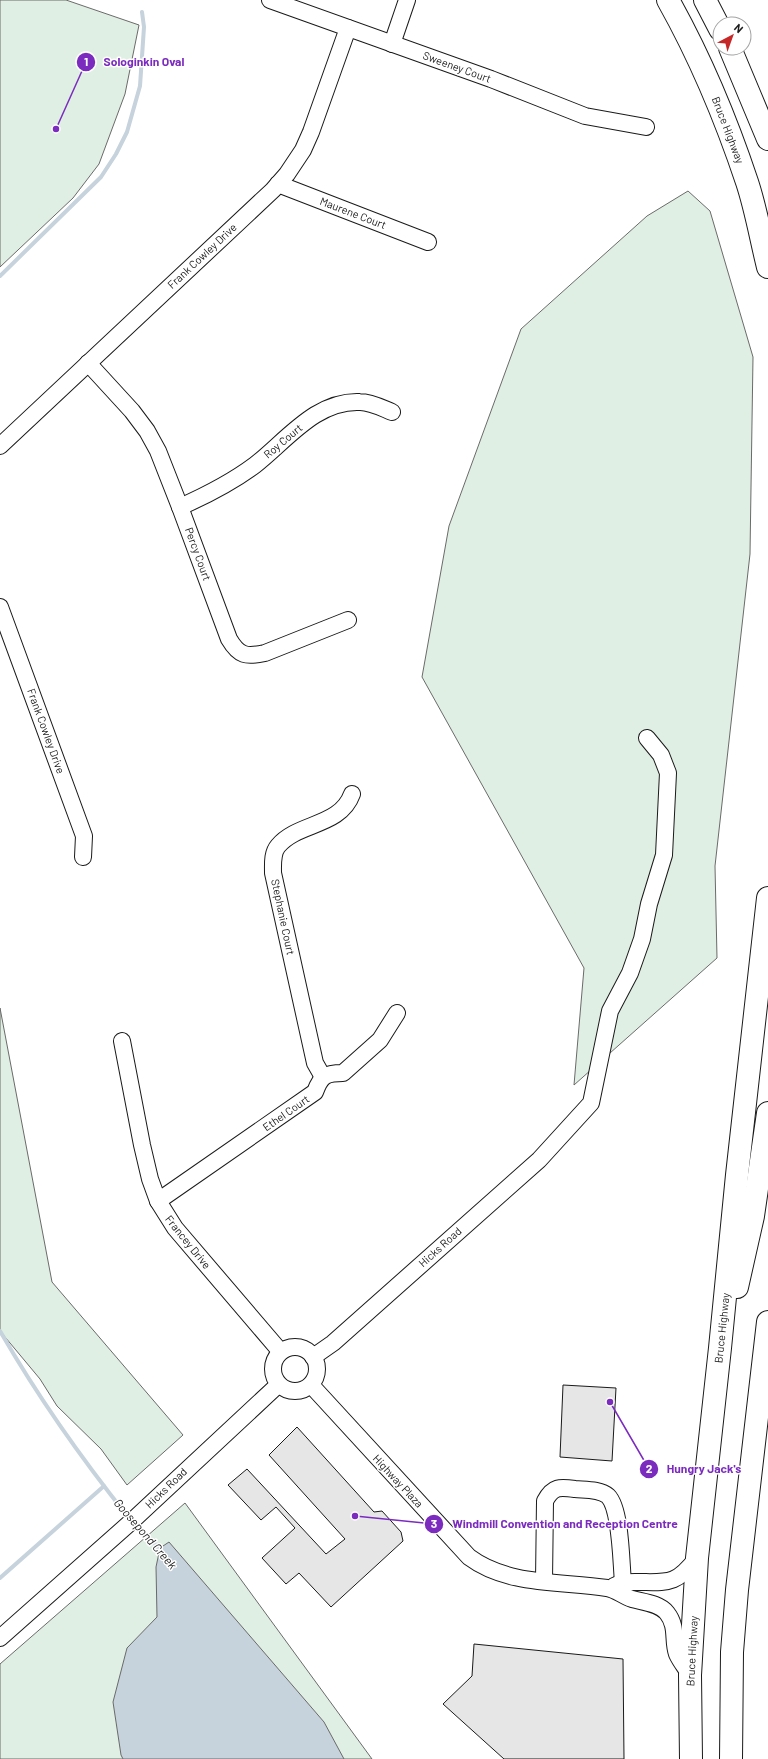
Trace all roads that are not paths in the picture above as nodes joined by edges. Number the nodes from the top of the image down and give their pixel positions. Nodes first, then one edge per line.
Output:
1 (270, 0) edge
2 (407, 0) edge
3 (668, 0) edge
4 (705, 0) edge
5 (713, 16) edge
6 (348, 28) junction
7 (392, 44) junction
8 (734, 56) edge
9 (646, 127) dead end
10 (768, 139) edge
11 (747, 183) junction
12 (278, 184) junction
13 (768, 240) edge
14 (428, 242) dead end
15 (768, 268) edge
16 (88, 363) junction
17 (392, 412) dead end
18 (0, 446) edge
19 (180, 507) junction
20 (0, 607) edge
21 (348, 620) dead end
22 (647, 738) dead end
23 (352, 794) dead end
24 (83, 857) dead end
25 (768, 898) edge
26 (397, 1013) dead end
27 (122, 1041) dead end
28 (323, 1077) junction
29 (768, 1113) edge
30 (158, 1201) junction
31 (768, 1322) edge
32 (720, 1348) junction
33 (280, 1352) junction
34 (313, 1356) junction
35 (278, 1385) junction
36 (311, 1385) junction
37 (697, 1558) junction
38 (544, 1581) junction
39 (616, 1585) junction
40 (0, 1638) edge
41 (690, 1675) junction
42 (691, 1759) edge
43 (731, 1759) edge

1 - 6 street, Sweeney Court
2 - 7 street
3 - 11 highway, Bruce Highway
4 - 5 highway
6 - 7 street, Sweeney Court
6 - 12 street, Frank Cowley Drive
7 - 9 street, Sweeney Court
8 - 10 highway
11 - 13 highway
11 - 15 highway, Bruce Highway
12 - 14 street, Maurene Court
12 - 16 street, Frank Cowley Drive
16 - 18 street, Frank Cowley Drive
16 - 19 street, Percy Court
17 - 19 street, Roy Court
19 - 21 street, Percy Court
20 - 24 street, Frank Cowley Drive
22 - 34 street, Hicks Road
23 - 28 street, Stephanie Court
25 - 32 highway, Bruce Highway
26 - 28 street
27 - 30 street, Francey Drive
28 - 30 street, Ethel Court
29 - 32 highway
30 - 33 street, Francey Drive
31 - 43 highway
32 - 37 highway, Bruce Highway
33 - 34 street
33 - 35 street
34 - 36 street
35 - 36 street
35 - 40 street, Hicks Road
36 - 38 street, Highway Plaza
37 - 39 street, Highway Plaza
37 - 41 highway, Bruce Highway
38 - 39 street, Highway Plaza
38 - 39 street
39 - 41 street, Highway Plaza
41 - 42 highway, Bruce Highway

